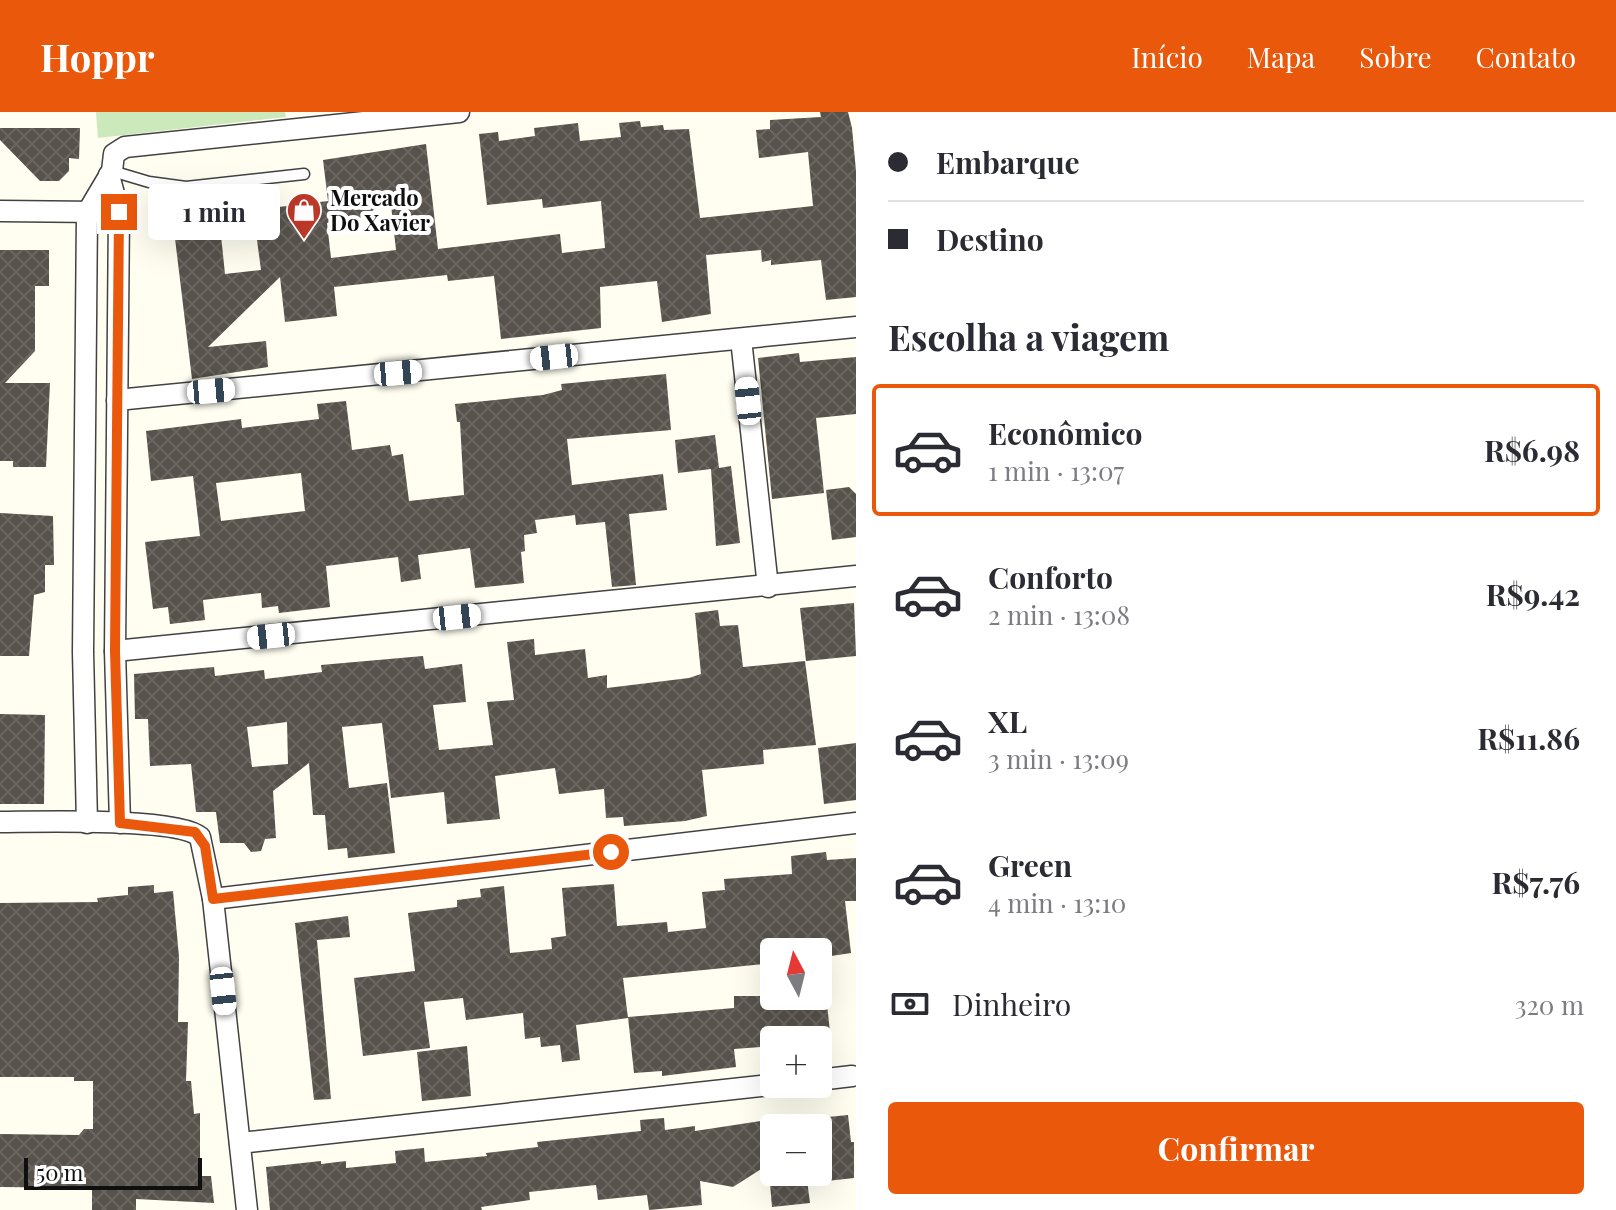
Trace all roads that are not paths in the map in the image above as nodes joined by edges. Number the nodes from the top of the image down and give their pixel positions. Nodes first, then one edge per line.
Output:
1 (459, 112) edge
2 (110, 173) junction
3 (304, 174) dead end
4 (0, 211) edge
5 (119, 212) junction
6 (87, 213) junction
7 (856, 327) edge
8 (741, 339) junction
9 (117, 400) junction
10 (116, 554) junction
11 (84, 555) junction
12 (856, 576) edge
13 (768, 587) junction
14 (115, 651) junction
15 (0, 822) edge
16 (87, 823) junction
17 (120, 823) junction
18 (856, 823) edge
19 (213, 899) junction
20 (852, 1076) dead end
21 (832, 1078) edge
22 (760, 1086) edge
23 (240, 1143) junction
24 (247, 1210) edge

1 - 2 street
2 - 3 lane
2 - 5 street
2 - 6 street
4 - 6 street
5 - 6 street
5 - 9 street
6 - 11 street
7 - 8 street
8 - 9 street
8 - 13 street
9 - 10 street
10 - 11 street
10 - 14 street
11 - 16 street
12 - 13 street
13 - 14 street
14 - 17 street
15 - 16 street
16 - 17 street
17 - 19 street
18 - 19 street
19 - 23 street
20 - 21 street
22 - 23 street
23 - 24 street

